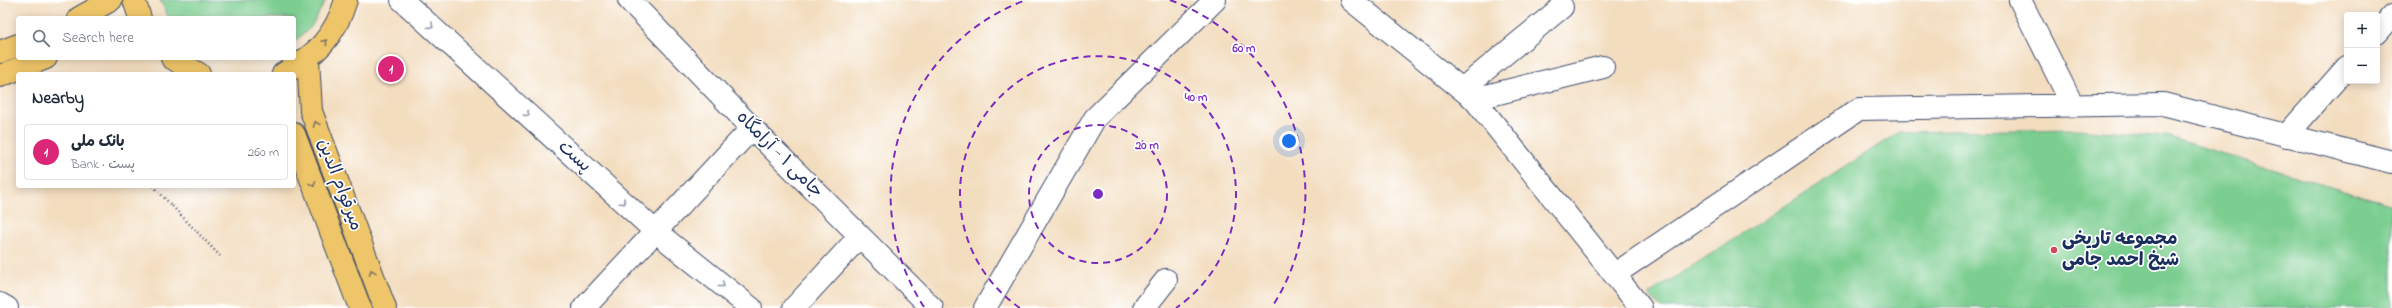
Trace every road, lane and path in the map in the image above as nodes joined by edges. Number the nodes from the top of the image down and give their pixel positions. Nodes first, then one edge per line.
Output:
1 (111, 0) edge
2 (134, 0) edge
3 (346, 0) edge
4 (402, 0) edge
5 (629, 0) edge
6 (1215, 0) edge
7 (1351, 0) edge
8 (2020, 0) edge
9 (1562, 7) dead end
10 (83, 16) edge
11 (139, 16) edge
12 (2392, 16) edge
13 (2380, 30) edge
14 (16, 46) edge
15 (0, 52) edge
16 (41, 60) edge
17 (175, 60) edge
18 (308, 60) junction
19 (1603, 67) dead end
20 (2344, 70) edge
21 (196, 72) edge
22 (287, 72) edge
23 (0, 76) edge
24 (1468, 94) junction
25 (2072, 104) junction
26 (752, 128) junction
27 (2286, 136) junction
28 (296, 139) edge
29 (2392, 162) edge
30 (154, 188) edge
31 (656, 231) junction
32 (860, 236) junction
33 (220, 256) dead end
34 (1615, 274) junction
35 (1166, 280) dead end
36 (0, 304) edge
37 (7, 308) edge
38 (360, 308) edge
39 (385, 308) edge
40 (584, 308) edge
41 (750, 308) edge
42 (794, 308) edge
43 (932, 308) edge
44 (984, 308) edge
45 (1144, 308) edge
46 (1641, 308) edge

1 - 10 main road
2 - 11 main road
18 -> 3 main road
4 -> 31 street, پست
5 - 26 street, جامی ۱ - آرامگاه
6 - 44 street
7 - 24 street
8 - 25 street
9 - 24 street
12 - 13 street
14 - 15 main road
16 - 23 main road
17 - 21 main road
18 - 22 main road
39 -> 18 main road, میرقوام الدین
19 - 24 street
20 - 27 street
24 - 34 street
25 - 27 street
25 - 34 street
26 - 31 street
26 - 32 street, جامی ۱ - آرامگاه
27 - 29 street
28 -> 38 main road, میرقوام الدین
30 - 33 path
31 - 40 street
31 -> 41 street, پست
32 - 42 street
32 - 43 street, جامی ۱ - آرامگاه
34 - 46 street
35 - 45 street
36 - 37 street

